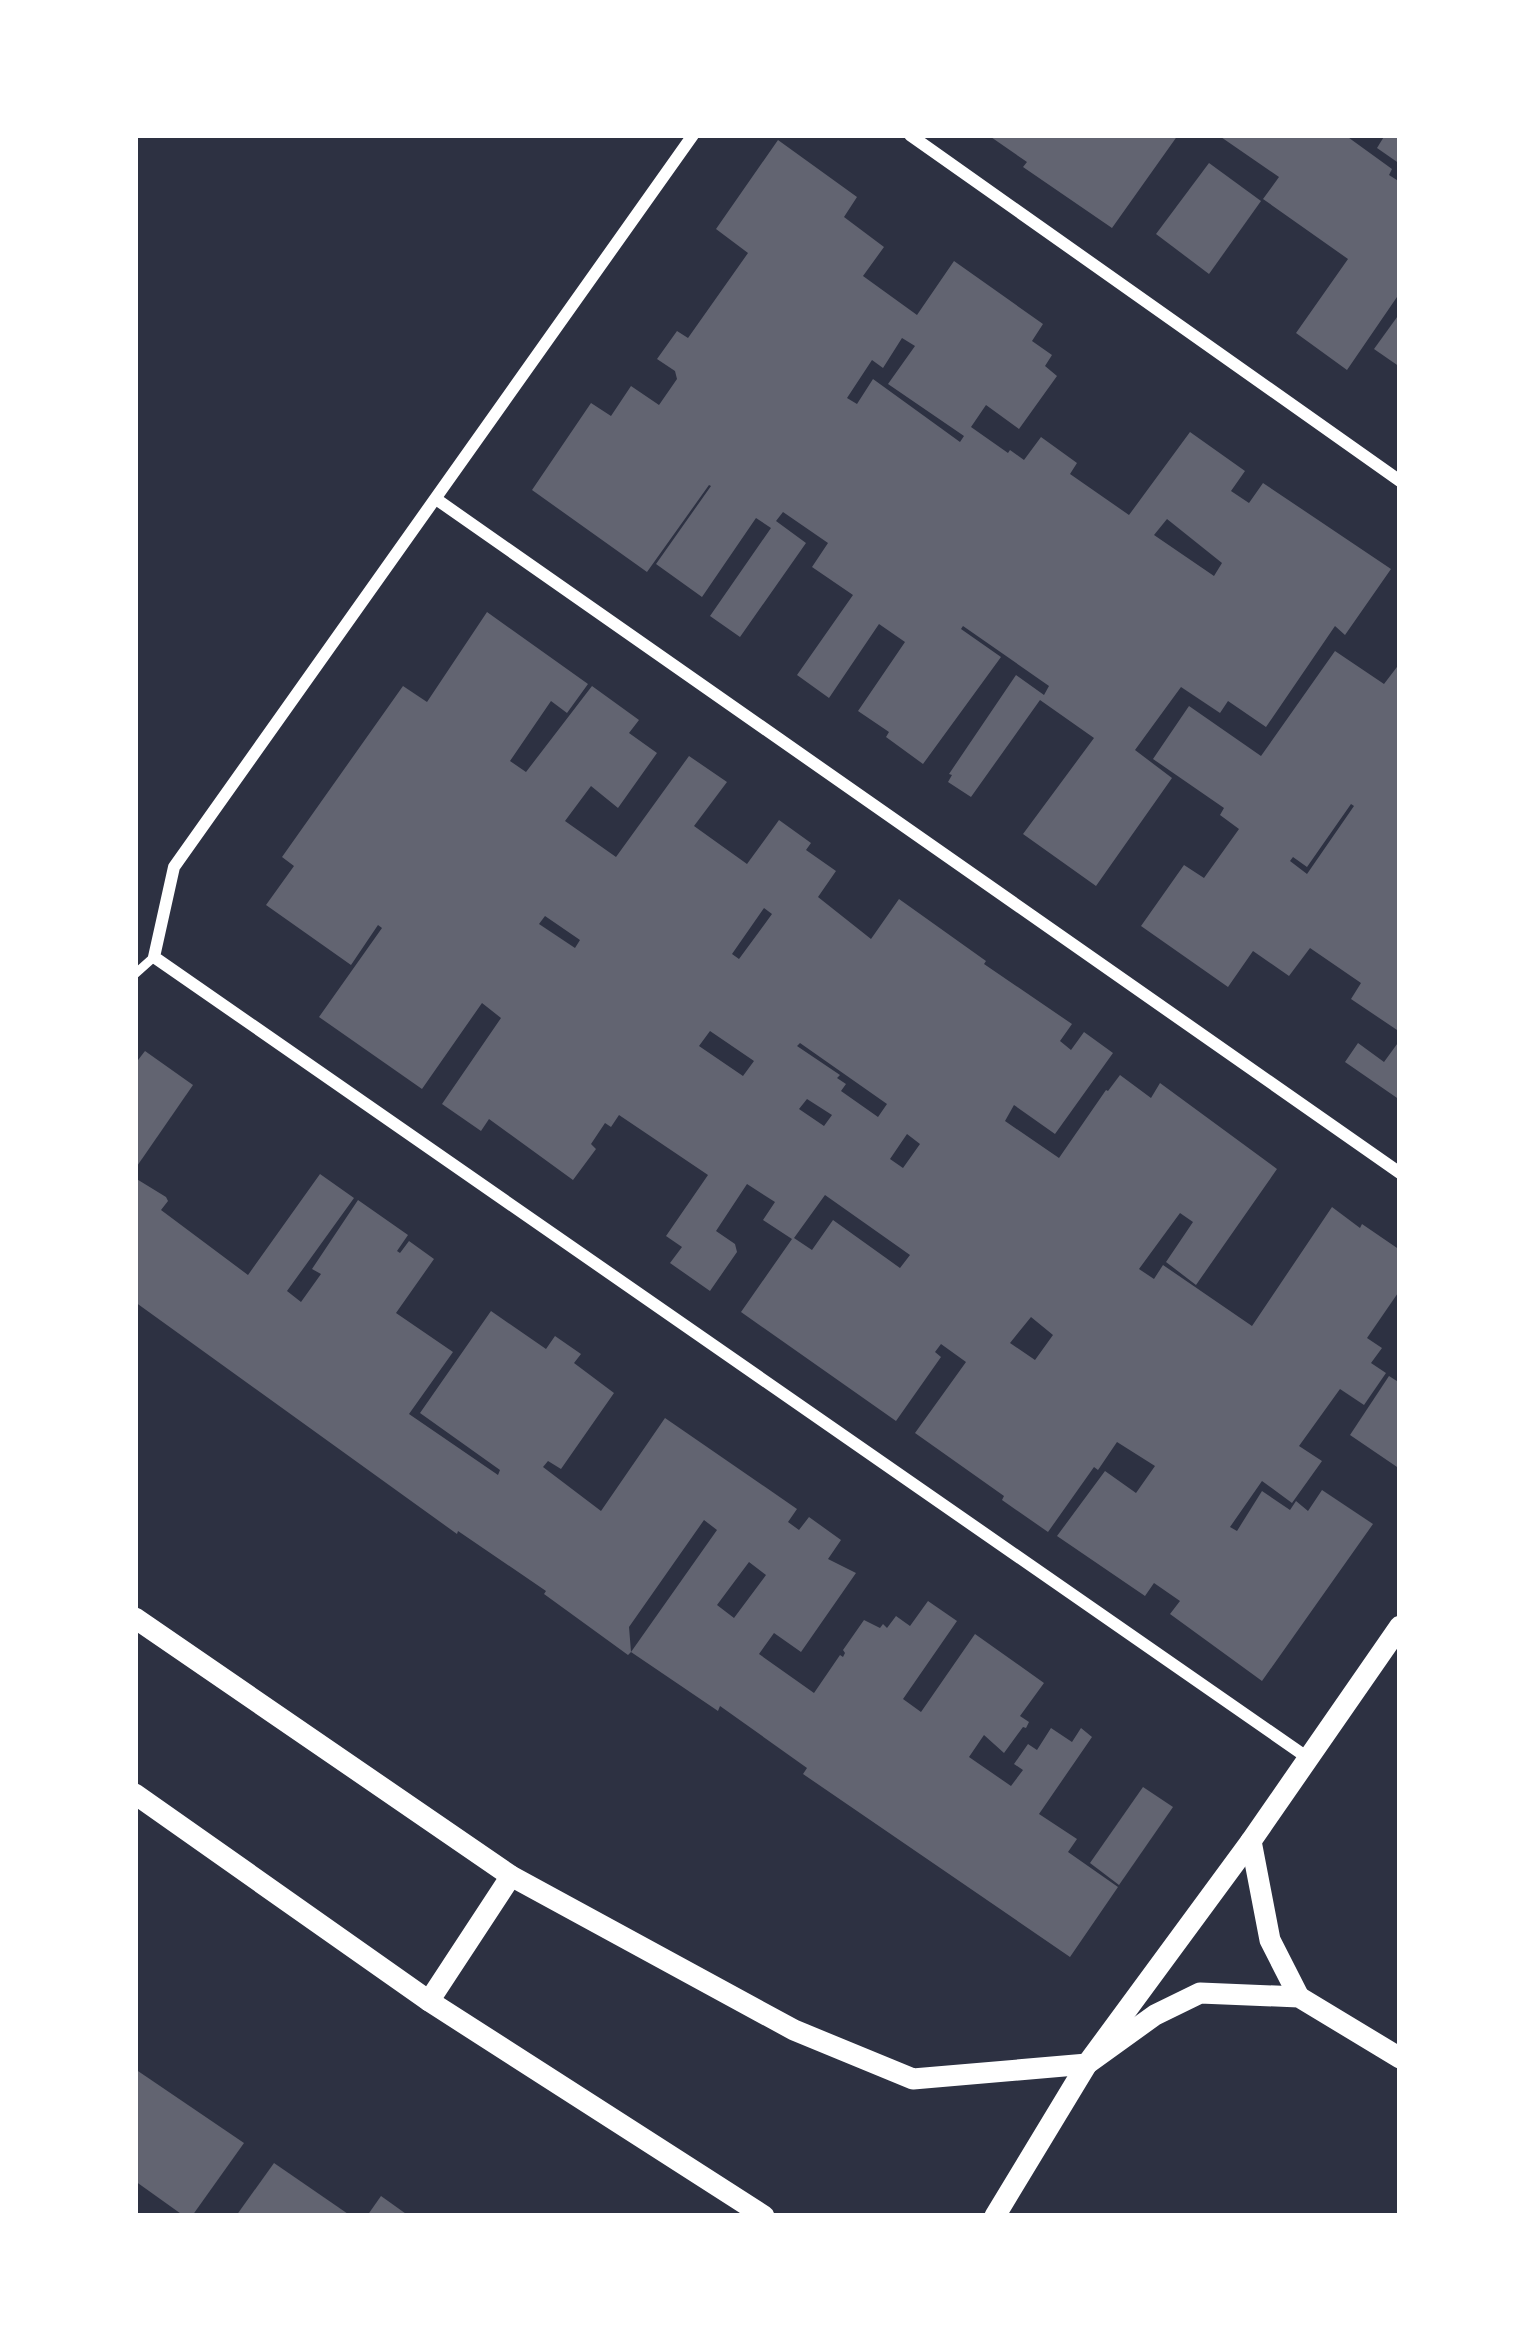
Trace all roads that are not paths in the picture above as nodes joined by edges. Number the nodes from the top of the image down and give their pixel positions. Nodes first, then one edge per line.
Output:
1 (693, 135) edge
2 (910, 135) edge
3 (1400, 481) edge
4 (436, 499) junction
5 (154, 957) junction
6 (135, 974) edge
7 (1400, 1173) edge
8 (135, 1618) edge
9 (1400, 1626) edge
10 (1308, 1758) junction
11 (135, 1794) edge
12 (1251, 1841) junction
13 (511, 1876) junction
14 (1299, 1997) junction
15 (429, 2001) junction
16 (1400, 2058) edge
17 (1088, 2064) junction
18 (764, 2216) edge
19 (994, 2216) edge

1 - 4 street
2 - 3 street
4 - 5 street
4 - 7 street
5 - 6 lane
5 - 10 street
8 - 13 street
9 - 10 street
10 - 12 street
11 - 15 street
12 - 14 street
12 - 17 street
13 - 15 street
13 - 17 street
14 - 16 street
14 - 17 street
15 - 18 street
17 - 19 street

